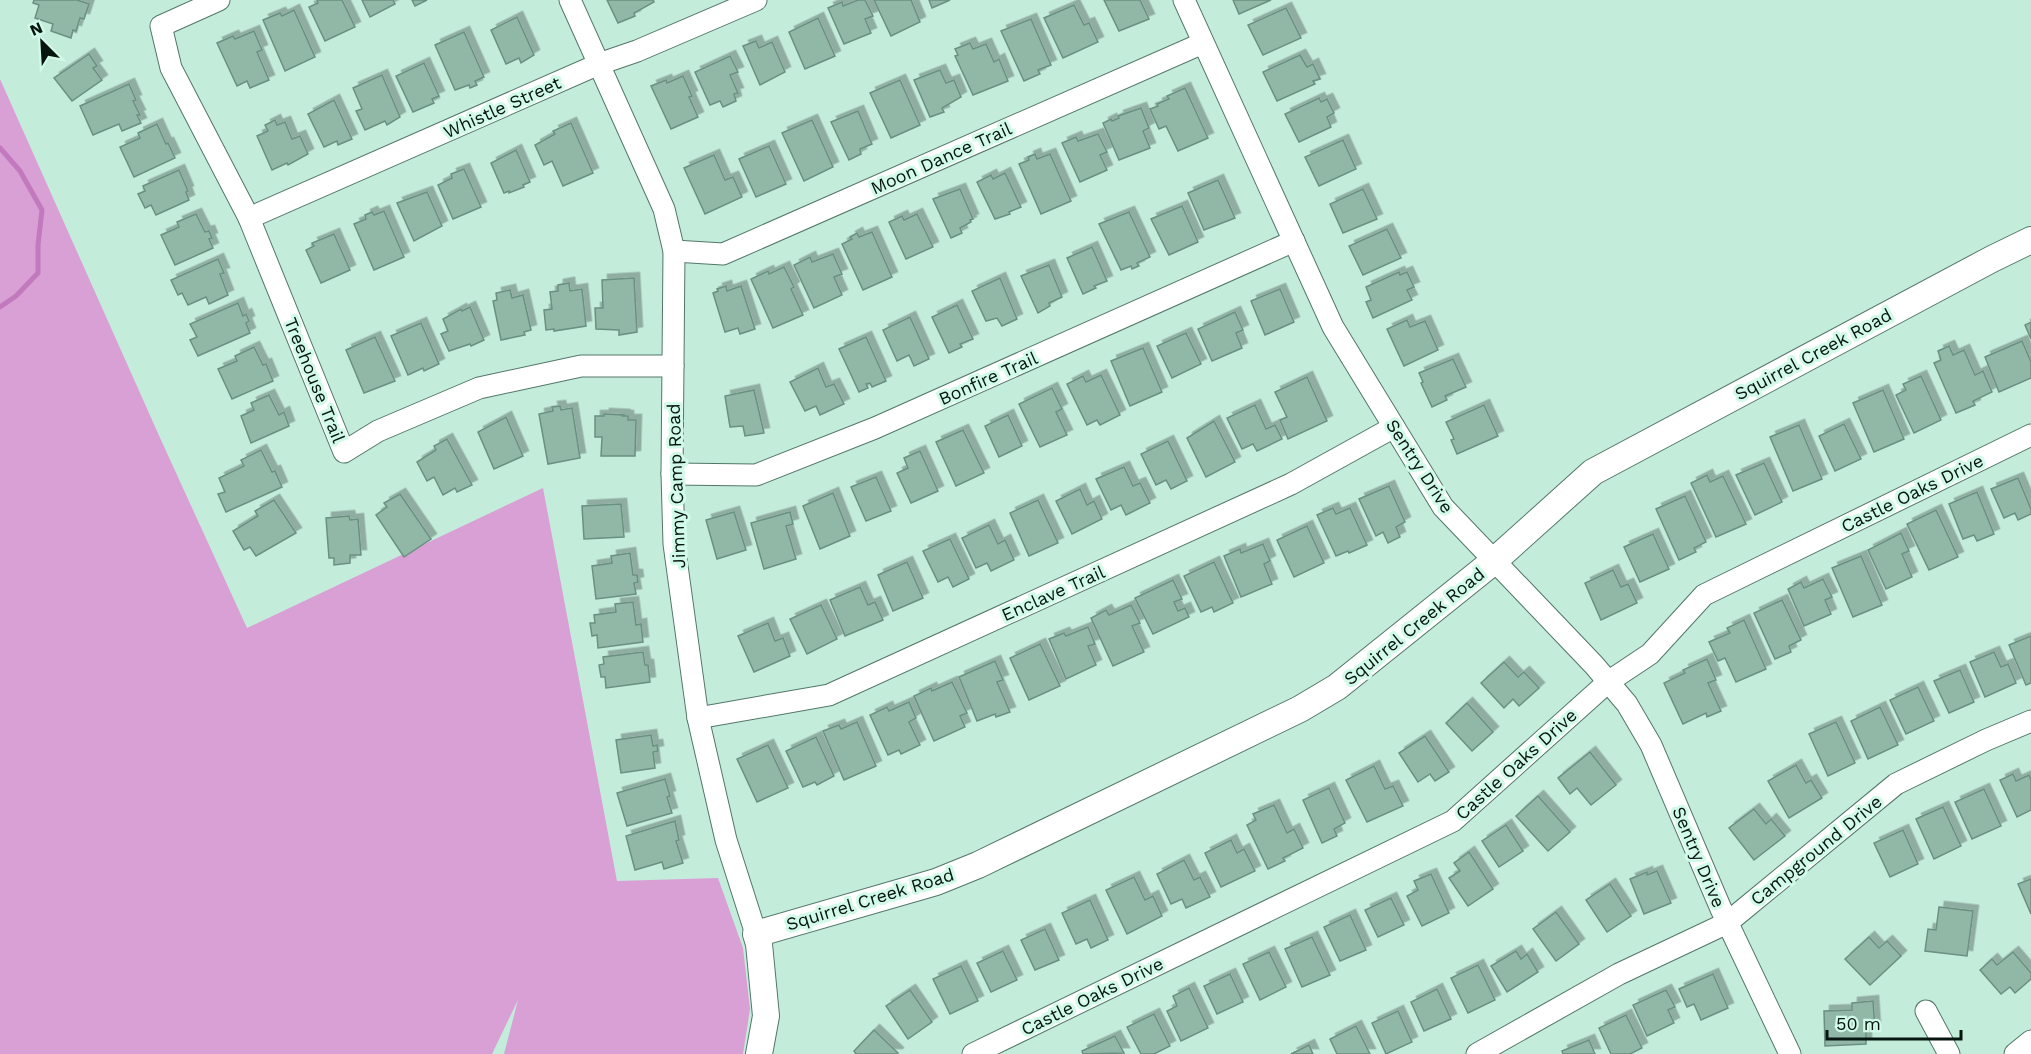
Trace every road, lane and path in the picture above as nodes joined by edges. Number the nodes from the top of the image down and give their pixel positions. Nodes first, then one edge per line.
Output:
1 (219, 0) edge
2 (570, 0) edge
3 (756, 0) edge
4 (1184, 0) edge
5 (1203, 43) junction
6 (599, 64) junction
7 (249, 218) junction
8 (2031, 240) edge
9 (1294, 241) junction
10 (674, 250) junction
11 (673, 366) junction
12 (1394, 427) junction
13 (2031, 435) edge
14 (672, 474) junction
15 (1494, 561) junction
16 (1608, 682) junction
17 (698, 718) junction
18 (2031, 721) edge
19 (1727, 923) junction
20 (756, 934) junction
21 (1926, 1011) dead end
22 (2031, 1041) edge
23 (759, 1054) edge
24 (974, 1054) edge
25 (1477, 1054) edge
26 (1790, 1054) edge
27 (1949, 1054) edge
28 (2015, 1054) edge

1 - 7 street, Treehouse Trail
2 - 6 street, Jimmy Camp Road
3 - 6 street, Whistle Street
4 - 5 street, Sentry Drive
5 - 9 street, Sentry Drive
5 - 10 street, Moon Dance Trail
6 - 7 street, Whistle Street
6 - 10 street, Jimmy Camp Road
7 - 11 street, Treehouse Trail
8 - 15 street, Squirrel Creek Road
9 - 12 street, Sentry Drive
9 - 14 street, Bonfire Trail
10 - 11 street, Jimmy Camp Road
11 - 14 street, Jimmy Camp Road
12 - 15 street, Sentry Drive
12 - 17 street, Enclave Trail
13 - 16 street, Castle Oaks Drive
14 - 17 street, Jimmy Camp Road
15 - 16 street, Sentry Drive
15 - 20 street, Squirrel Creek Road
16 - 19 street, Sentry Drive
16 - 24 street, Castle Oaks Drive
17 - 20 street, Jimmy Camp Road
18 - 19 street, Campground Drive
19 - 25 street, Campground Drive
19 - 26 street, Sentry Drive
20 - 23 street, Jimmy Camp Road
21 - 27 street
22 - 28 street

